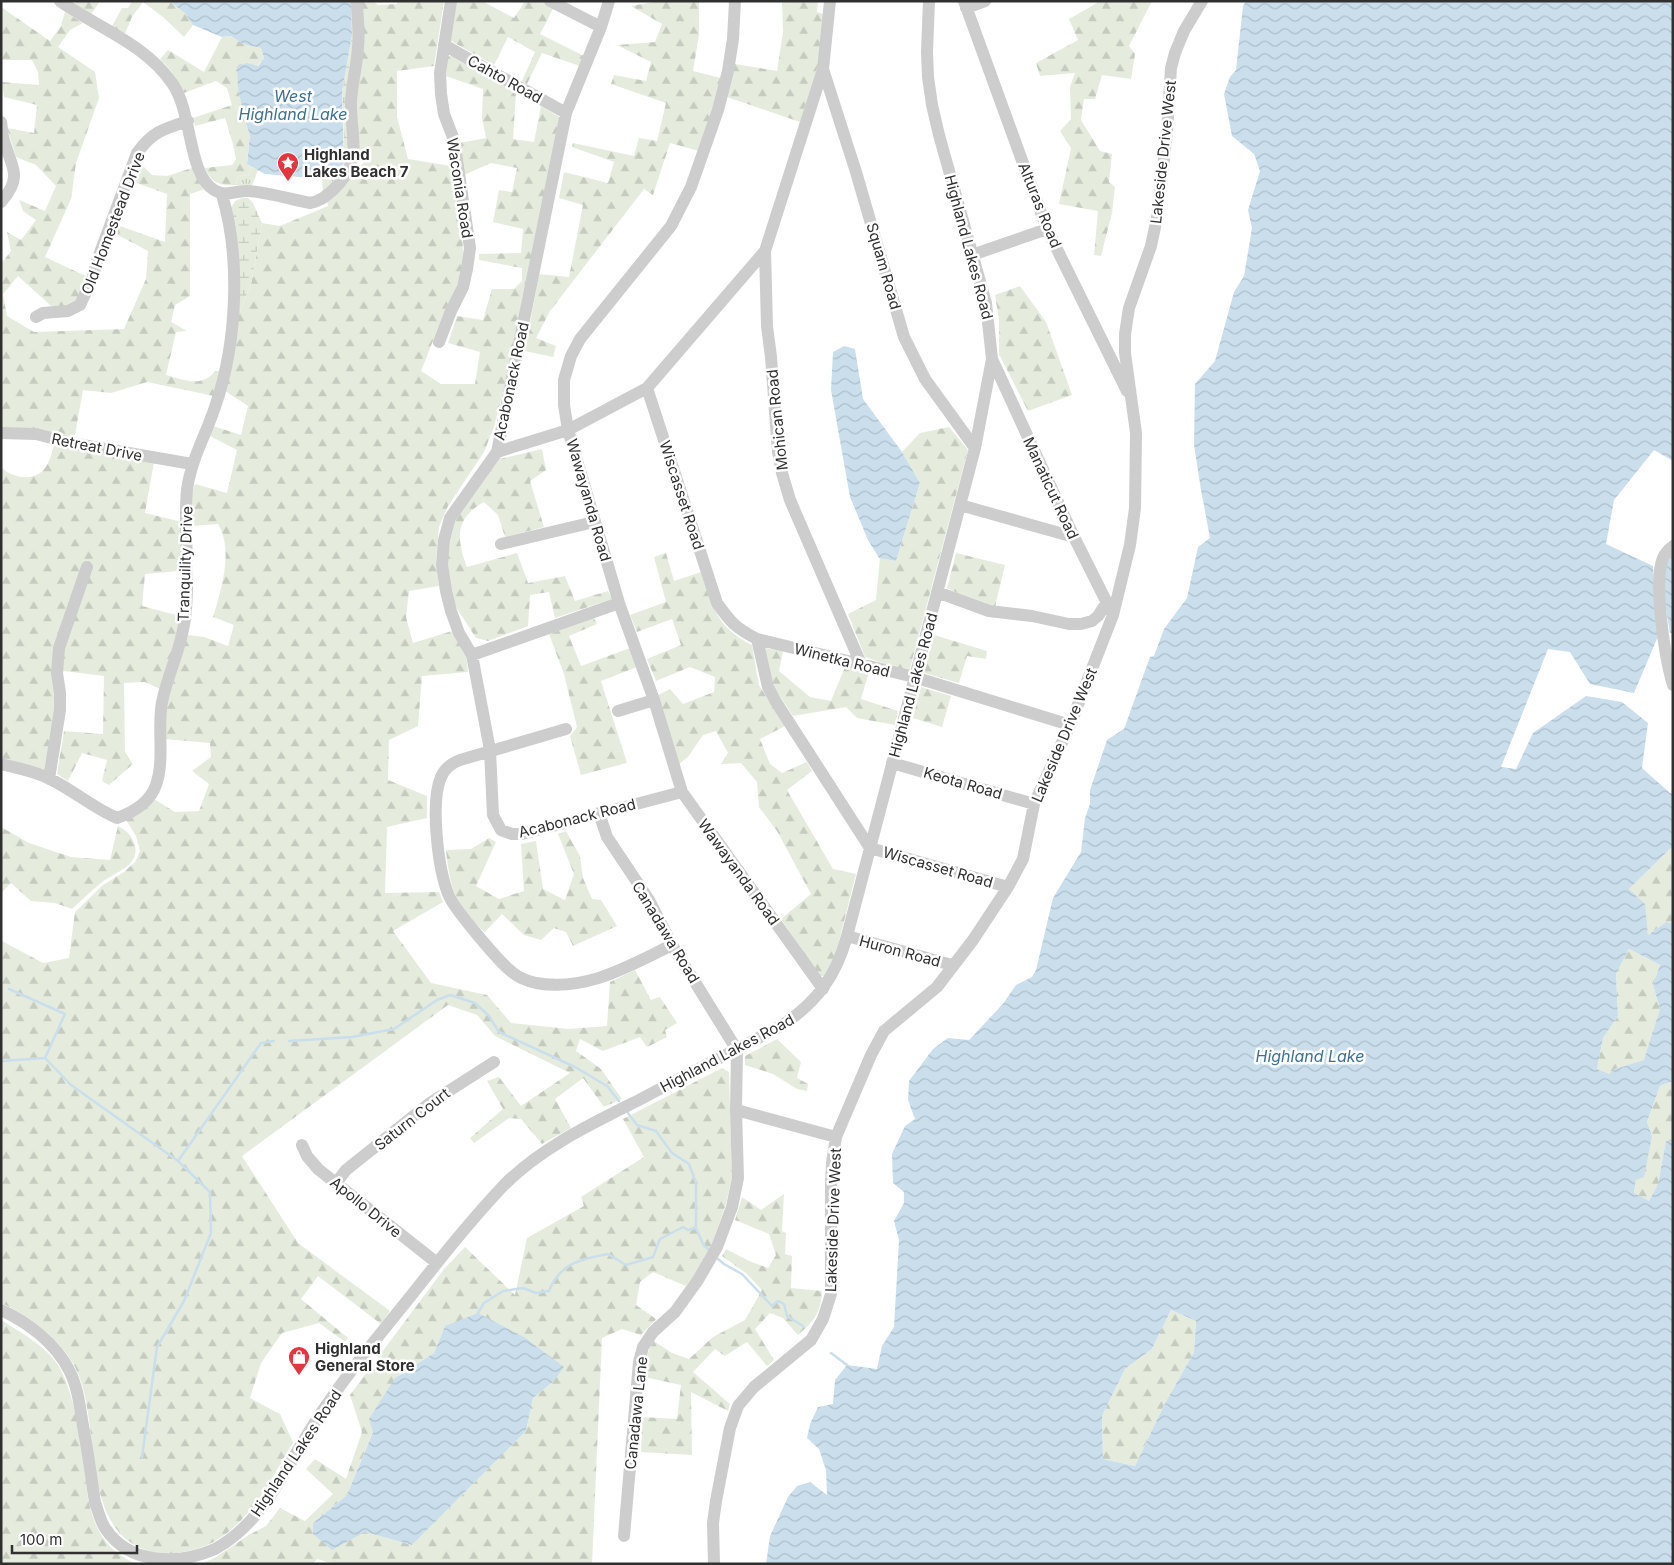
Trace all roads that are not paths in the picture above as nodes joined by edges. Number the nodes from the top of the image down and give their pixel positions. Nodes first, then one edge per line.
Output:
1 (60, 1) edge
2 (357, 1) edge
3 (451, 1) edge
4 (550, 1) edge
5 (608, 1) edge
6 (735, 1) edge
7 (830, 1) edge
8 (929, 1) edge
9 (985, 1) edge
10 (1202, 1) edge
11 (965, 5) edge
12 (601, 27) junction
13 (444, 45) junction
14 (823, 69) junction
15 (566, 113) junction
16 (188, 121) junction
17 (1, 122) edge
18 (222, 195) junction
19 (1, 202) edge
20 (1047, 229) junction
21 (765, 251) junction
22 (972, 255) junction
23 (36, 317) dead end
24 (439, 342) dead end
25 (992, 359) junction
26 (647, 388) junction
27 (1133, 402) junction
28 (568, 430) junction
29 (1, 433) edge
30 (975, 448) junction
31 (497, 452) junction
32 (192, 464) junction
33 (960, 505) junction
34 (594, 522) junction
35 (1074, 537) junction
36 (501, 544) dead end
37 (1673, 546) edge
38 (87, 567) dead end
39 (938, 592) junction
40 (1106, 602) junction
41 (619, 603) junction
42 (1113, 615) junction
43 (758, 639) junction
44 (472, 655) junction
45 (861, 664) junction
46 (914, 677) junction
47 (1673, 685) edge
48 (654, 700) junction
49 (618, 711) dead end
50 (1070, 725) junction
51 (566, 729) dead end
52 (490, 750) junction
53 (892, 763) junction
54 (1, 764) edge
55 (50, 779) junction
56 (682, 792) junction
57 (1034, 804) junction
58 (599, 814) junction
59 (870, 848) junction
60 (1008, 887) junction
61 (847, 936) junction
62 (672, 945) junction
63 (952, 966) junction
64 (823, 989) junction
65 (737, 1050) junction
66 (494, 1062) dead end
67 (736, 1110) junction
68 (836, 1137) junction
69 (302, 1145) dead end
70 (336, 1183) junction
71 (436, 1264) junction
72 (1, 1310) edge
73 (624, 1536) dead end
74 (714, 1564) edge

1 - 16 street
2 - 18 street
3 - 13 street, Waconia Road
4 - 12 street
5 - 12 street, Acabonack Road
6 - 28 street, Wawayanda Road
7 - 14 street
8 - 22 street, Highland Lakes Road
9 - 11 street
10 - 27 street, Lakeside Drive West
11 - 20 street, Alturas Road
12 - 15 street, Acabonack Road
13 - 15 street, Cahto Road
13 - 24 street, Waconia Road
14 - 21 street
14 - 30 street, Squam Road
15 - 31 street, Acabonack Road
16 - 18 street
16 - 23 street, Old Homestead Drive
17 - 19 street
18 - 32 street, Tranquility Drive
20 - 22 street
20 - 27 street, Alturas Road
21 - 26 street
21 - 45 street, Mohican Road
22 - 25 street, Highland Lakes Road
25 - 30 street, Highland Lakes Road
25 - 35 street, Manaticut Road
26 - 28 street
26 - 43 street, Wiscasset Road
27 - 42 street, Lakeside Drive West
28 - 31 street
28 - 34 street, Wawayanda Road
29 - 32 street, Retreat Drive
30 - 33 street, Highland Lakes Road
31 - 44 street, Acabonack Road
32 - 55 street, Tranquility Drive
33 - 35 street
33 - 39 street, Highland Lakes Road
34 - 36 street
34 - 41 street, Wawayanda Road
35 - 40 street, Manaticut Road
37 - 47 street
38 - 55 street
39 - 40 street
39 - 46 street, Highland Lakes Road
40 - 42 street, Manaticut Road
41 - 44 street
41 - 48 street, Wawayanda Road
42 - 50 street, Lakeside Drive West
43 - 45 street, Winetka Road
43 - 59 street, Wiscasset Road
44 - 52 street, Acabonack Road
45 - 46 street, Winetka Road
46 - 50 street, Winetka Road
46 - 53 street, Highland Lakes Road
48 - 49 street
48 - 56 street, Wawayanda Road
50 - 57 street, Lakeside Drive West
51 - 52 street
52 - 58 street, Acabonack Road
52 - 62 street
53 - 57 street, Keota Road
53 - 59 street, Highland Lakes Road
54 - 55 street, Tranquility Drive
56 - 58 street, Acabonack Road
56 - 64 street, Wawayanda Road
57 - 60 street, Lakeside Drive West
58 - 62 street, Canadawa Road
59 - 60 street, Wiscasset Road
59 - 61 street, Highland Lakes Road
60 - 63 street, Lakeside Drive West
61 - 63 street, Huron Road
61 - 64 street, Highland Lakes Road
62 - 65 street, Canadawa Road
63 - 68 street, Lakeside Drive West
64 - 65 street, Highland Lakes Road
65 - 67 street, Canadawa Lane
65 - 71 street, Highland Lakes Road
66 - 70 street, Saturn Court
67 - 68 street
67 - 73 street, Canadawa Lane
68 - 74 street, Lakeside Drive West
69 - 70 street, Apollo Drive
70 - 71 street, Apollo Drive
71 - 72 street, Highland Lakes Road

